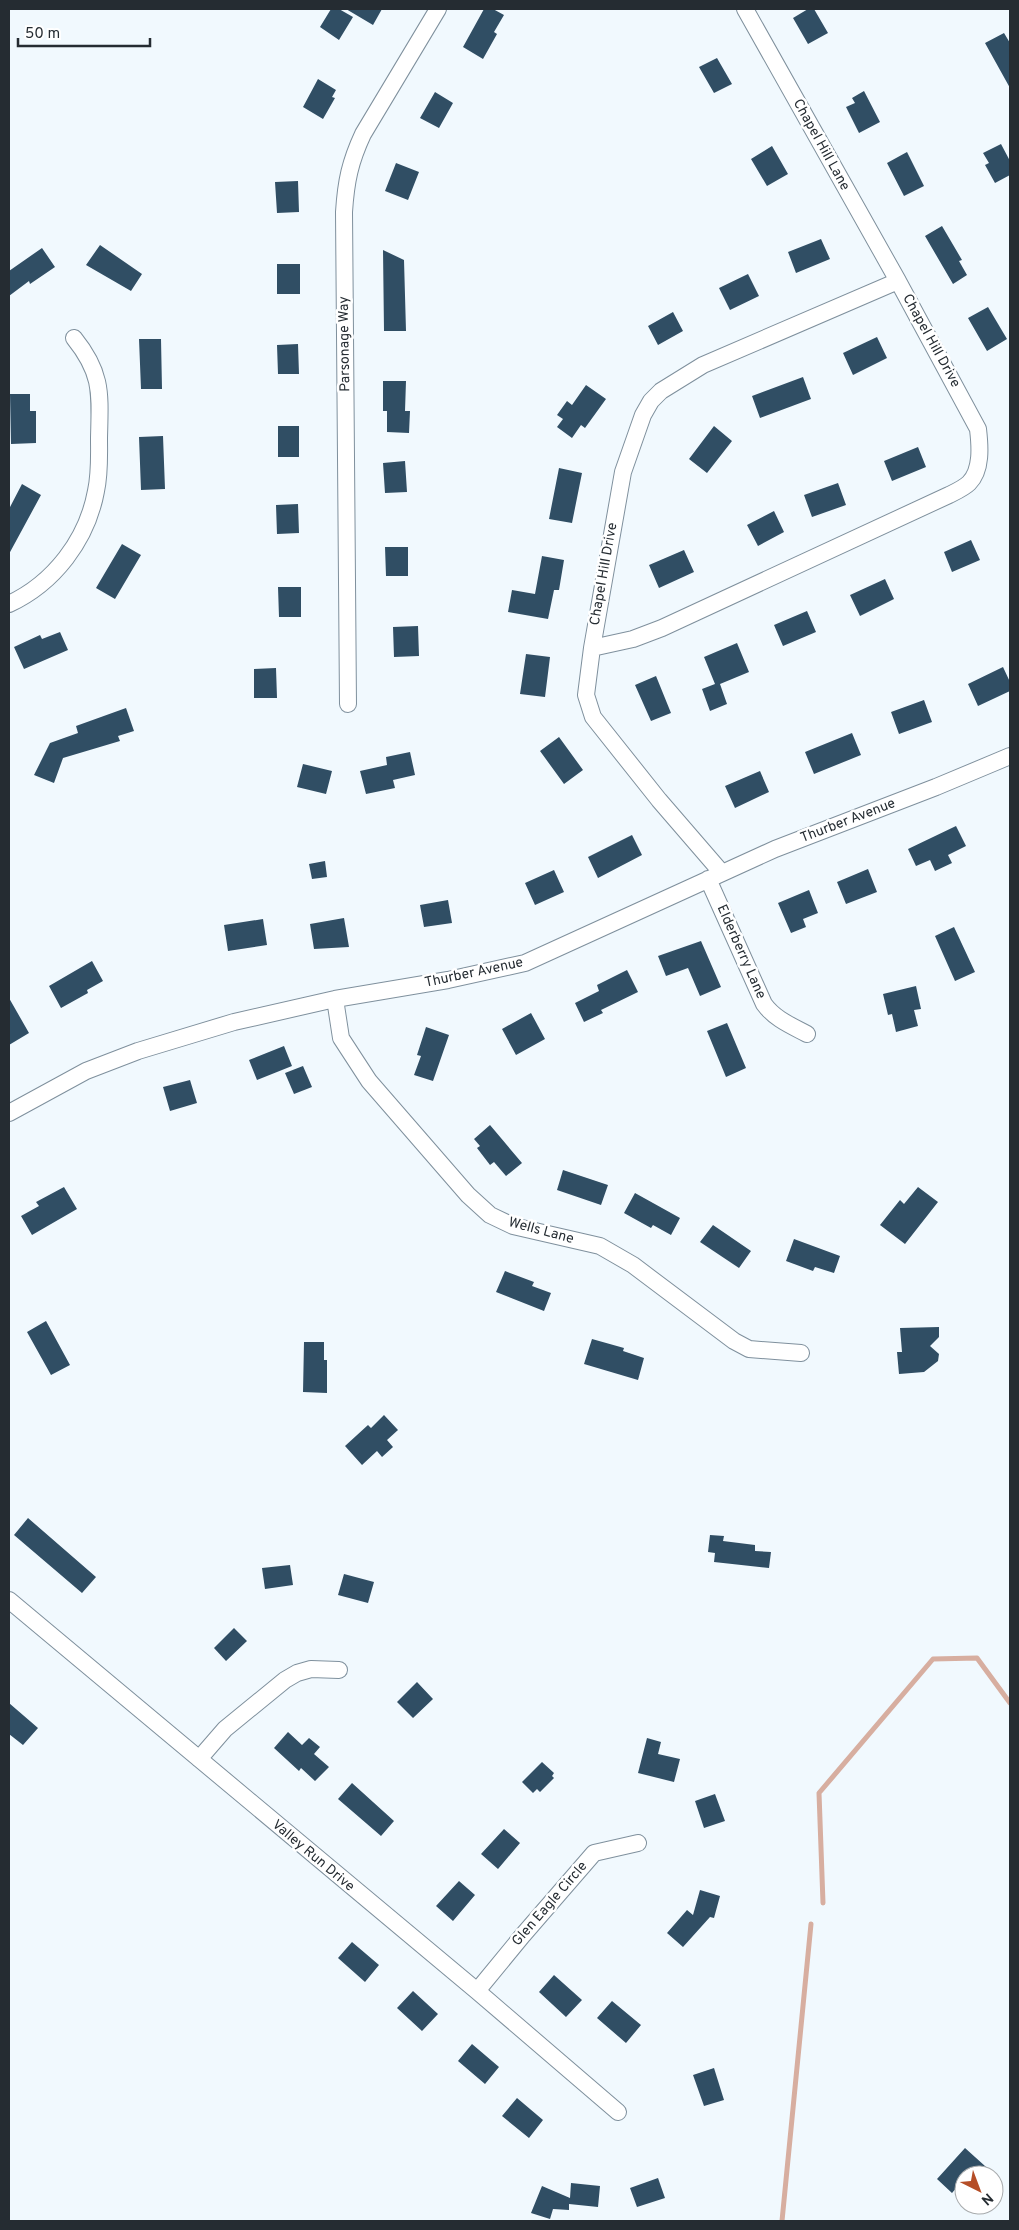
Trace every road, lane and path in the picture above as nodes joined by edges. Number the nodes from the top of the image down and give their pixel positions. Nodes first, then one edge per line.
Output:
1 (438, 9) edge
2 (745, 9) edge
3 (898, 280) junction
4 (74, 338) dead end
5 (9, 604) edge
6 (592, 648) junction
7 (348, 704) dead end
8 (1010, 756) edge
9 (715, 876) junction
10 (335, 999) junction
11 (807, 1034) dead end
12 (9, 1113) edge
13 (801, 1353) dead end
14 (9, 1600) edge
15 (339, 1670) dead end
16 (199, 1759) junction
17 (638, 1843) dead end
18 (477, 1991) junction
19 (618, 2112) dead end

1 - 7 street, Parsonage Way
2 - 3 street, Chapel Hill Lane
3 - 6 street, Chapel Hill Drive
3 - 6 street, Chapel Hill Drive
4 - 5 street
6 - 9 street, Chapel Hill Drive
8 - 9 street, Thurber Avenue
9 - 10 street, Thurber Avenue
9 - 11 street, Elderberry Lane
10 - 12 street, Thurber Avenue
10 - 13 street, Wells Lane
14 - 16 street, Valley Run Drive
15 - 16 street
16 - 18 street, Valley Run Drive
17 - 18 street, Glen Eagle Circle
18 - 19 street, Valley Run Drive

